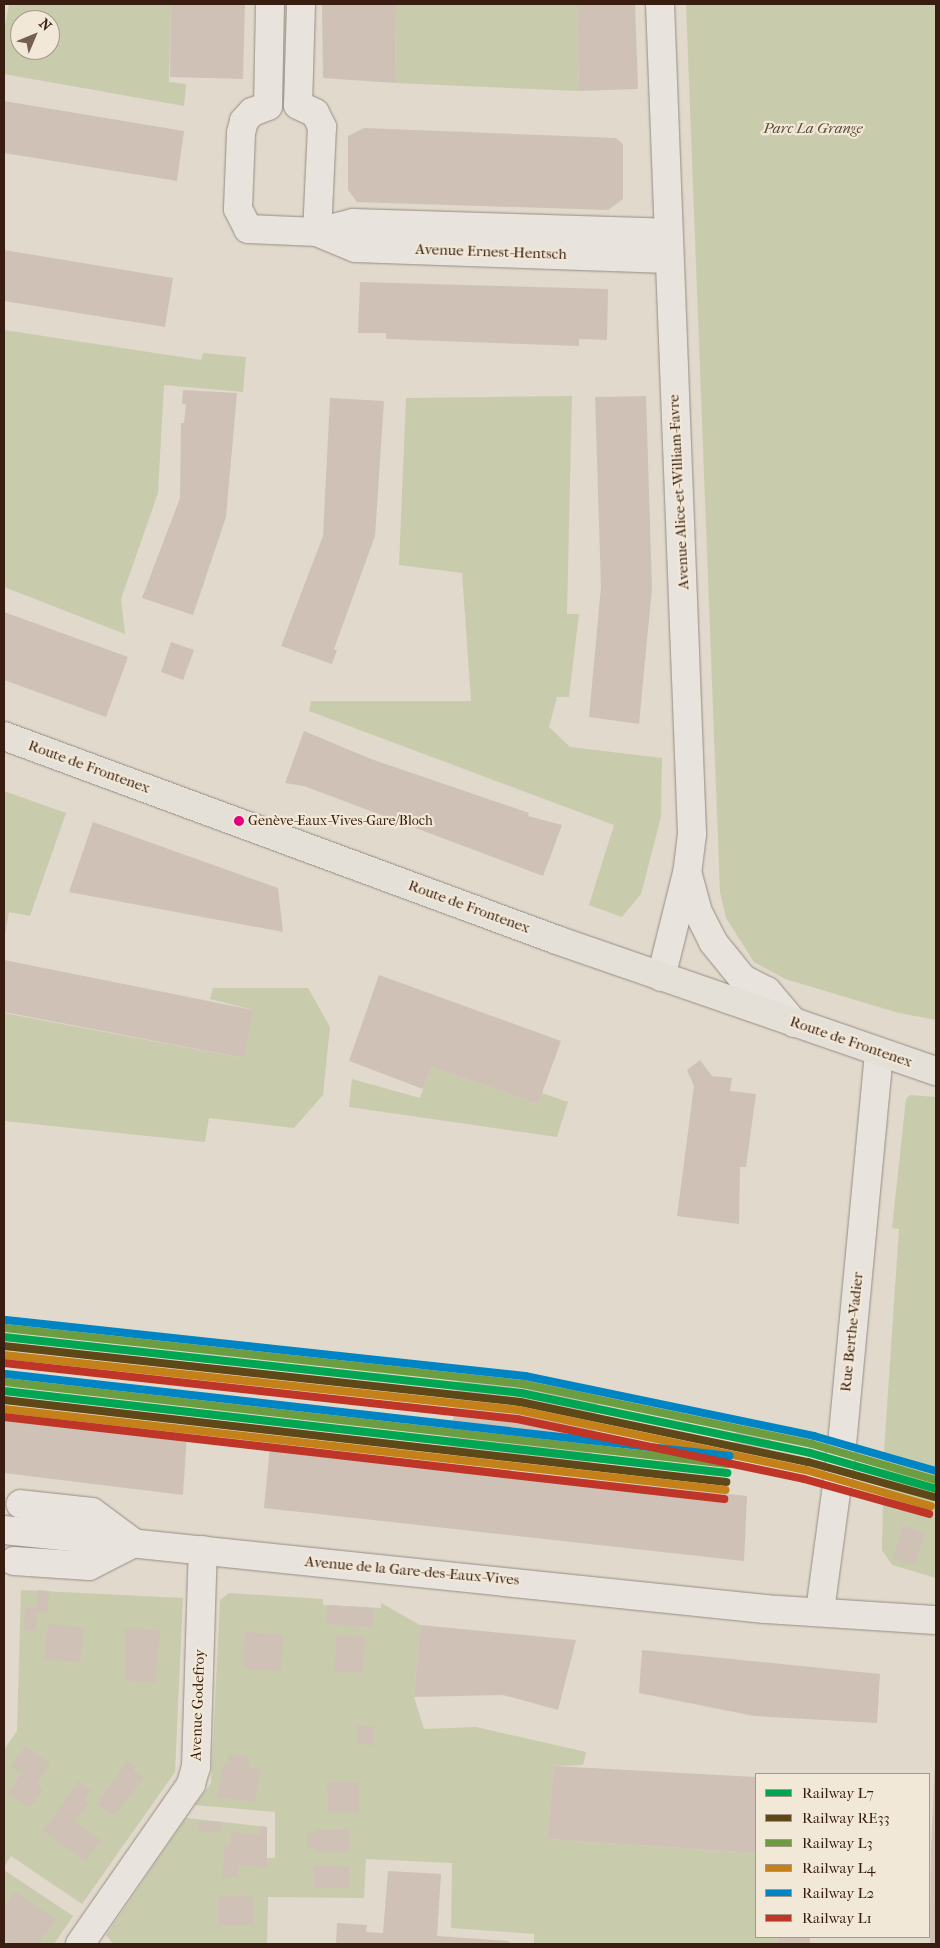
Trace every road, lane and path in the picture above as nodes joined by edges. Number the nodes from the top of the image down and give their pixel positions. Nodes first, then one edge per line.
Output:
1 (270, 4) edge
2 (301, 4) edge
3 (660, 4) edge
4 (298, 105) junction
5 (268, 106) junction
6 (317, 232) junction
7 (667, 246) junction
8 (4, 736) edge
9 (687, 873) junction
10 (661, 977) junction
11 (794, 1023) junction
12 (879, 1053) junction
13 (936, 1071) edge
14 (20, 1504) dead end
15 (4, 1530) edge
16 (134, 1543) junction
17 (204, 1550) junction
18 (14, 1561) dead end
19 (820, 1611) junction
20 (936, 1620) edge
21 (80, 1944) edge

1 - 5 street
2 - 4 street
3 - 7 street, Avenue Alice-et-William-Favre
4 - 5 street
4 - 6 street
5 - 6 street, Avenue Ernest-Hentsch
6 - 7 street, Avenue Ernest-Hentsch
7 - 9 street, Avenue Alice-et-William-Favre
8 - 10 main road, Route de Frontenex
9 - 10 street, Avenue Alice-et-William-Favre
9 - 11 street
10 - 11 main road, Route de Frontenex
11 - 12 main road, Route de Frontenex
12 - 13 main road, Route de Frontenex
12 - 19 street, Rue Berthe-Vadier
14 - 16 street
15 - 16 street, Avenue de la Gare-des-Eaux-Vives
16 - 17 street, Avenue de la Gare-des-Eaux-Vives
16 - 18 street
17 - 19 street, Avenue de la Gare-des-Eaux-Vives
17 - 21 street, Avenue Godefroy
19 - 20 street, Avenue de la Gare-des-Eaux-Vives

